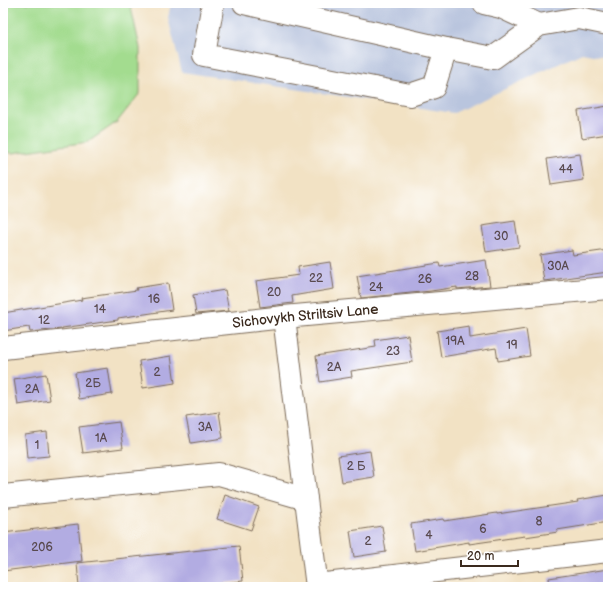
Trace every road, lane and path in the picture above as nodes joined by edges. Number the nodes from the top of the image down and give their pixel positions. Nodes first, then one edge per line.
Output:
1 (213, 3) edge
2 (244, 3) edge
3 (496, 4) edge
4 (608, 24) edge
5 (539, 25) junction
6 (446, 49) junction
7 (608, 288) edge
8 (284, 317) junction
9 (3, 348) edge
10 (3, 496) edge
11 (306, 499) junction
12 (608, 551) edge
13 (317, 586) edge

1 - 6 street
2 - 6 street
3 - 5 street
4 - 5 street
5 - 6 street
7 - 8 street, Sichovykh Striltsiv Lane
8 - 9 street, Sichovykh Striltsiv Lane
8 - 11 street
10 - 11 street
11 - 13 street
12 - 13 street

